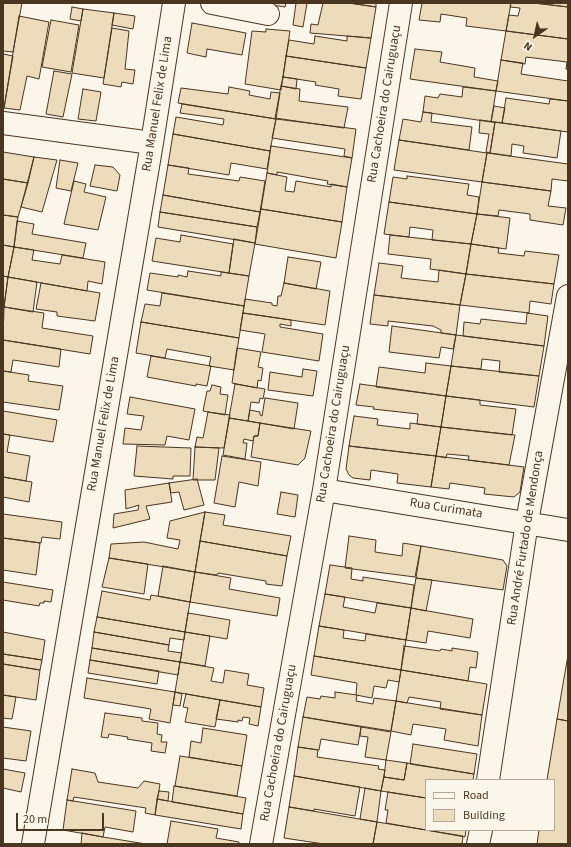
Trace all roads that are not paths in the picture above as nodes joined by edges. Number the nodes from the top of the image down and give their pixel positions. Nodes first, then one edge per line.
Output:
1 (174, 3) edge
2 (212, 3) edge
3 (401, 3) edge
4 (268, 14) dead end
5 (3, 122) edge
6 (152, 143) junction
7 (568, 296) edge
8 (324, 490) junction
9 (527, 522) junction
10 (568, 530) edge
11 (488, 779) edge
12 (480, 831) edge
13 (33, 844) edge
14 (260, 844) edge
15 (478, 844) edge

1 - 6 street, Rua Manuel Felix de Lima
2 - 4 street
3 - 8 street, Rua Cachoeira do Cairuguaçu
5 - 6 street
6 - 13 street, Rua Manuel Felix de Lima
7 - 9 street, Rua André Furtado de Mendonça
8 - 9 street, Rua Curimata
8 - 14 street, Rua Cachoeira do Cairuguaçu
9 - 10 street, Rua Curimata
9 - 11 street, Rua André Furtado de Mendonça
12 - 15 street

